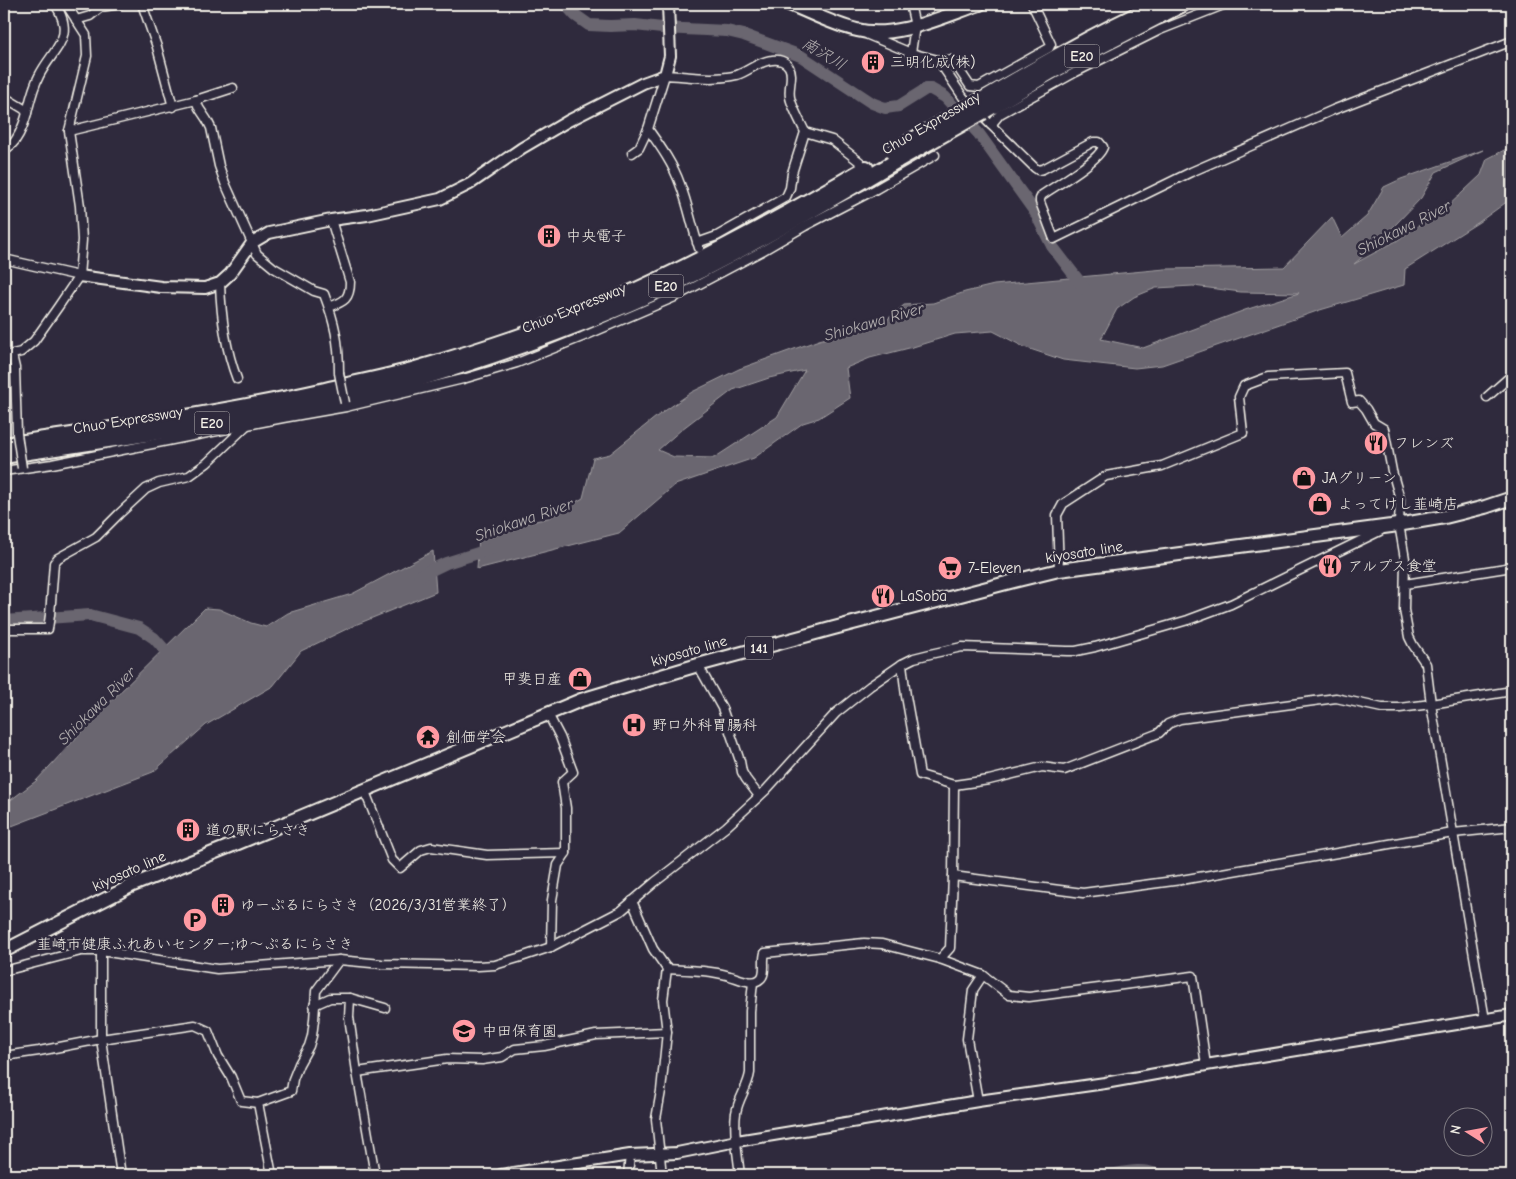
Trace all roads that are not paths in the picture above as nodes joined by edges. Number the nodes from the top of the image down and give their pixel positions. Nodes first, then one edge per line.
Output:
1 (55, 4) edge
2 (66, 4) edge
3 (120, 4) edge
4 (142, 4) edge
5 (668, 4) edge
6 (789, 4) edge
7 (910, 4) edge
8 (980, 4) edge
9 (1032, 4) edge
10 (1160, 4) edge
11 (1183, 4) edge
12 (1226, 4) edge
13 (76, 20) junction
14 (914, 26) junction
15 (857, 30) junction
16 (1512, 41) edge
17 (911, 52) junction
18 (938, 60) junction
19 (665, 75) junction
20 (233, 88) dead end
21 (4, 97) edge
22 (196, 100) junction
23 (173, 107) junction
24 (978, 108) junction
25 (26, 113) junction
26 (991, 125) junction
27 (648, 129) junction
28 (69, 131) junction
29 (804, 132) junction
30 (4, 149) edge
31 (632, 153) dead end
32 (935, 155) dead end
33 (895, 156) junction
34 (860, 162) dead end
35 (331, 220) junction
36 (252, 243) junction
37 (4, 259) edge
38 (79, 276) junction
39 (220, 283) junction
40 (329, 307) junction
41 (8, 355) edge
42 (1512, 375) edge
43 (237, 379) dead end
44 (1488, 397) dead end
45 (346, 405) junction
46 (246, 426) junction
47 (4, 446) edge
48 (4, 456) edge
49 (22, 468) junction
50 (4, 471) edge
51 (1512, 498) edge
52 (1395, 525) junction
53 (1512, 567) edge
54 (1059, 570) junction
55 (1405, 584) junction
56 (4, 629) edge
57 (902, 664) junction
58 (698, 665) junction
59 (1512, 691) edge
60 (1431, 704) junction
61 (548, 714) junction
62 (954, 785) junction
63 (364, 790) junction
64 (759, 796) junction
65 (1512, 827) edge
66 (1453, 833) junction
67 (566, 853) junction
68 (953, 876) junction
69 (632, 901) junction
70 (551, 947) junction
71 (4, 951) edge
72 (101, 951) junction
73 (940, 959) junction
74 (339, 960) junction
75 (667, 969) junction
76 (4, 971) edge
77 (983, 975) junction
78 (753, 982) junction
79 (350, 998) junction
80 (314, 1005) junction
81 (385, 1008) dead end
82 (1512, 1015) edge
83 (1485, 1020) junction
84 (667, 1032) junction
85 (101, 1039) junction
86 (4, 1056) edge
87 (1206, 1065) junction
88 (357, 1072) junction
89 (978, 1102) junction
90 (258, 1104) junction
91 (737, 1141) junction
92 (660, 1154) junction
93 (630, 1155) junction
94 (121, 1175) edge
95 (272, 1175) edge
96 (375, 1175) edge
97 (506, 1175) edge
98 (628, 1175) edge
99 (662, 1175) edge
100 (740, 1175) edge

1 - 25 street
2 - 13 street
3 - 13 street
4 - 23 street
5 - 19 street
6 - 15 main road
7 - 14 street
8 - 14 main road
9 - 18 street
10 - 24 highway, Chuo Expressway / E20
11 - 24 highway, Chuo Expressway / E20
12 - 26 street
13 - 28 street
14 - 15 main road
14 - 17 street
15 - 17 street
16 - 26 street
17 - 18 street
18 - 26 street
19 - 27 street
19 - 29 street
19 - 35 street
20 - 22 street
21 - 25 street
22 - 23 street
22 - 36 street
23 - 28 street
24 - 33 highway, Chuo Expressway / E20, bridge
25 - 30 street
27 - 29 street
27 - 31 street
28 - 38 street
29 - 34 street
32 - 45 street
33 - 47 highway, Chuo Expressway / E20
33 - 48 highway, Chuo Expressway / E20
35 - 36 street
35 - 40 street
36 - 39 street
36 - 40 street
37 - 38 street
38 - 39 street
38 - 41 street
39 - 43 street
40 - 45 street, bridge
41 - 49 street, bridge
42 - 44 street
45 - 46 street
46 - 49 street
46 - 56 street
49 - 50 street
51 - 52 main road, kiyosato line / 141
52 - 54 main road, kiyosato line / 141
52 - 54 street
52 - 55 street
52 - 57 street
53 - 55 street
54 - 58 main road, kiyosato line / 141
55 - 60 street
57 - 62 street
57 - 64 street
58 - 61 main road, kiyosato line / 141
58 - 64 street
59 - 60 street
60 - 62 street
60 - 66 street
61 - 63 main road, kiyosato line / 141
61 - 67 street
62 - 68 street
63 - 67 street
63 - 71 main road, kiyosato line / 141
64 - 69 street
65 - 66 street
66 - 68 street
66 - 83 street
67 - 70 street
68 - 73 street
69 - 70 street
69 - 75 street
70 - 74 street
72 - 74 street
72 - 76 street
72 - 85 street
73 - 77 street
73 - 78 street
74 - 80 street
75 - 78 street
75 - 84 street
77 - 87 street
77 - 89 street
78 - 91 street
79 - 80 street
79 - 81 street
79 - 88 street
80 - 90 street
82 - 83 street
83 - 87 street
84 - 88 street
84 - 92 street
85 - 86 street
85 - 90 street
85 - 94 street
87 - 89 street
88 - 96 street
89 - 91 street
90 - 95 street
91 - 92 street
91 - 100 street
92 - 93 street
92 - 99 street
93 - 97 street
93 - 98 street

